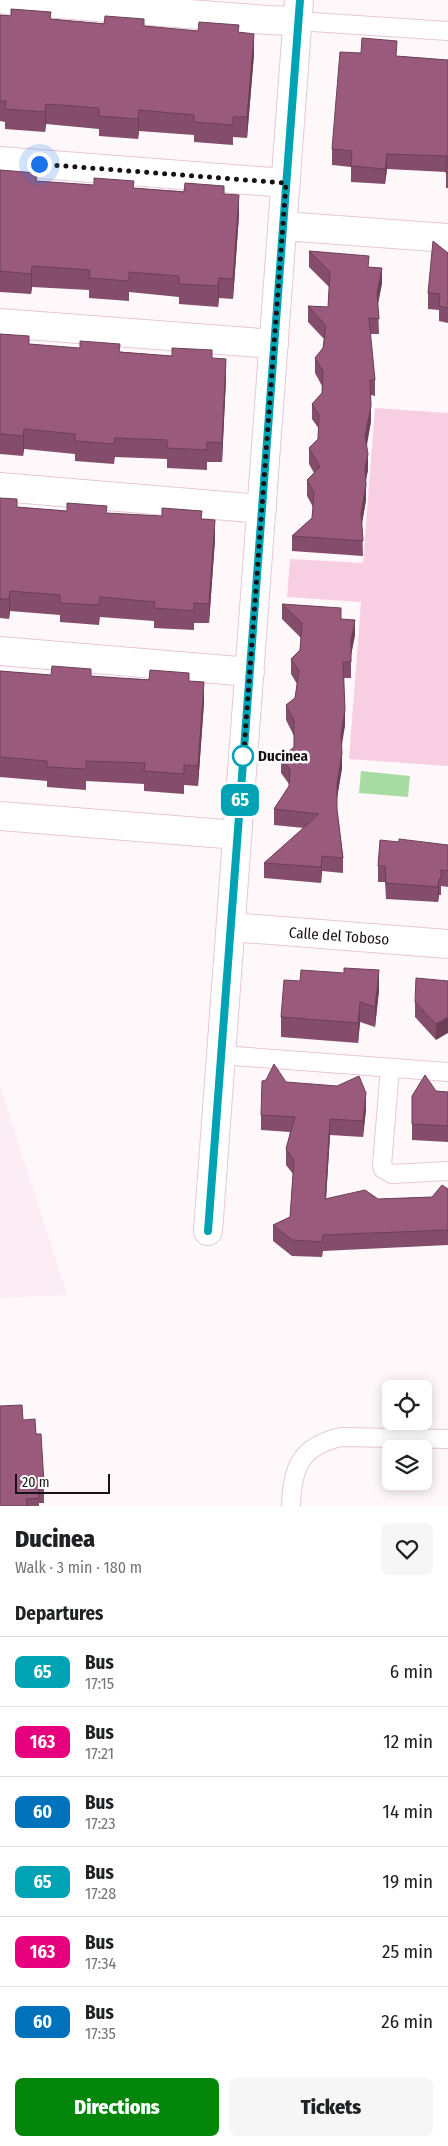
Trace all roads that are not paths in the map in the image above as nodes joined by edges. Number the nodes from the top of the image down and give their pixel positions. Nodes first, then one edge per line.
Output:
1 (7, 0) edge
2 (299, 11) edge
3 (448, 31) edge
4 (0, 161) edge
5 (286, 183) junction
6 (283, 226) junction
7 (448, 238) edge
8 (0, 323) edge
9 (274, 344) junction
10 (0, 487) edge
11 (262, 508) junction
12 (0, 651) edge
13 (250, 672) junction
14 (0, 816) edge
15 (237, 835) junction
16 (230, 927) junction
17 (448, 944) edge
18 (221, 1055) junction
19 (390, 1068) junction
20 (448, 1072) edge
21 (448, 1171) edge
22 (208, 1231) dead end
23 (448, 1439) edge
24 (291, 1506) edge

1 - 2 street
2 - 3 lane
2 - 5 street
4 - 5 street
5 - 6 street
6 - 7 street
6 - 9 street
8 - 9 street
9 - 11 street
10 - 11 street
11 - 13 street
12 - 13 street
13 - 15 street
14 - 15 street
15 - 16 street
16 - 17 street, Calle del Toboso
16 - 18 street
18 - 19 lane
18 - 22 street
19 - 20 lane
19 - 21 lane
23 - 24 lane

